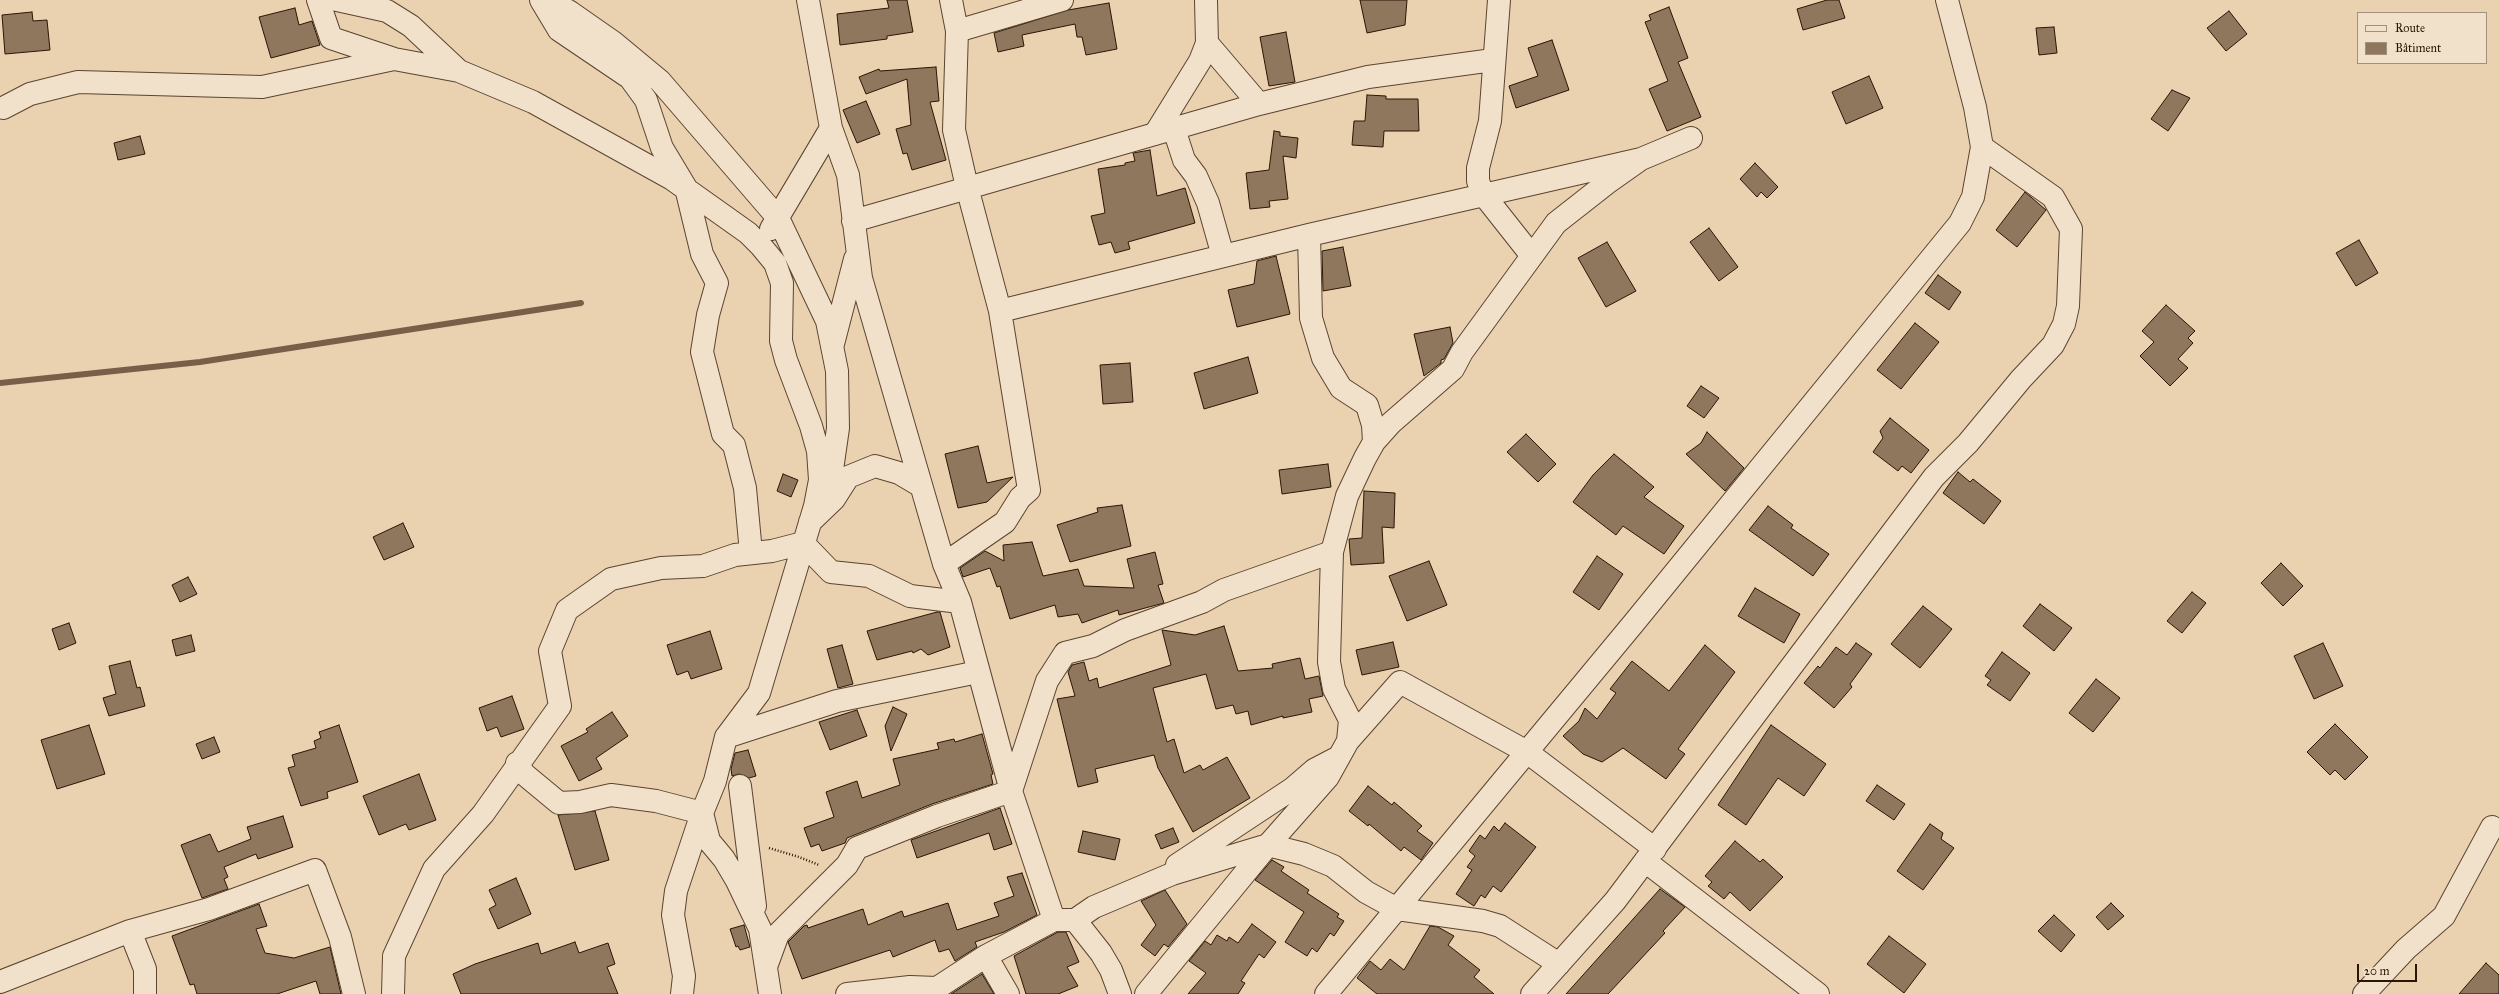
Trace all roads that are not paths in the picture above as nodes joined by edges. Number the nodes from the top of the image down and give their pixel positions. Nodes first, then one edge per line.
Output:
1 (318, 0) edge
2 (337, 0) edge
3 (541, 0) edge
4 (549, 0) edge
5 (808, 0) edge
6 (951, 0) edge
7 (1062, 0) edge
8 (1206, 0) edge
9 (1499, 0) edge
10 (1947, 0) edge
11 (956, 31) junction
12 (1207, 42) junction
13 (394, 59) junction
14 (1493, 60) junction
15 (459, 71) junction
16 (1259, 104) junction
17 (3, 108) dead end
18 (831, 128) junction
19 (1165, 131) junction
20 (1691, 138) dead end
21 (1982, 147) junction
22 (1641, 159) junction
23 (967, 187) junction
24 (686, 188) junction
25 (1483, 194) junction
26 (778, 218) junction
27 (853, 221) junction
28 (1309, 235) junction
29 (761, 246) junction
30 (857, 252) junction
31 (1222, 256) junction
32 (1532, 256) junction
33 (1000, 311) junction
34 (832, 347) junction
35 (1374, 442) junction
36 (921, 486) junction
37 (806, 533) junction
38 (1332, 552) junction
39 (751, 553) junction
40 (944, 564) junction
41 (960, 602) junction
42 (978, 672) junction
43 (726, 736) junction
44 (1344, 749) junction
45 (1527, 752) junction
46 (518, 763) junction
47 (740, 786) dead end
48 (1011, 791) junction
49 (702, 813) junction
50 (2492, 827) dead end
51 (1268, 845) junction
52 (1650, 855) junction
53 (1151, 883) junction
54 (1396, 909) junction
55 (1064, 920) junction
56 (757, 923) junction
57 (130, 932) junction
58 (986, 956) junction
59 (1559, 964) junction
60 (766, 967) junction
61 (0, 982) edge
62 (935, 991) edge
63 (145, 994) edge
64 (354, 994) edge
65 (393, 994) edge
66 (682, 994) edge
67 (770, 994) edge
68 (847, 994) edge
69 (1008, 994) edge
70 (1120, 994) edge
71 (1146, 994) edge
72 (1326, 994) edge
73 (1532, 994) edge
74 (1818, 994) edge
75 (2364, 994) edge

1 - 13 street
2 - 15 street
3 - 24 street
4 - 26 street
5 - 18 street
6 - 11 street
7 - 11 street
8 - 12 street
9 - 14 street
10 - 21 street
11 - 23 street
12 - 16 street
12 - 19 street
13 - 15 street
13 - 17 street
14 - 16 street
14 - 25 street
15 - 24 street
16 - 19 street
18 - 26 street
18 - 27 street
19 - 23 street
19 - 31 street
20 - 22 street
21 - 45 street
21 - 52 street
22 - 25 street
22 - 32 street
23 - 27 street
23 - 33 street
24 - 29 street
24 - 39 street
25 - 28 street
25 - 32 street
26 - 29 street
26 - 34 street
27 - 30 street
28 - 31 street
28 - 35 street
29 - 37 street
30 - 34 street
30 - 36 street
31 - 33 street
32 - 35 street
33 - 40 street
34 - 37 street
35 - 38 street
36 - 37 street
36 - 40 street
37 - 39 street
37 - 41 street
37 - 43 street
38 - 44 street
38 - 48 street
39 - 46 street
40 - 41 street
41 - 42 street
42 - 43 street
42 - 48 street
43 - 49 street
44 - 45 street
44 - 51 street
44 - 53 street
45 - 52 street
45 - 54 street
46 - 49 street
46 - 65 street
47 - 56 street
48 - 55 street
48 - 60 street
49 - 56 street
49 - 66 street
50 - 75 street
51 - 53 street
51 - 54 street
51 - 71 street
52 - 59 street
52 - 74 street
53 - 55 street
54 - 59 street
54 - 72 street
55 - 58 street
55 - 70 street
56 - 60 street
57 - 61 street
57 - 63 street
57 - 64 street
58 - 62 street
58 - 69 street
59 - 73 street
60 - 67 street
62 - 68 street

